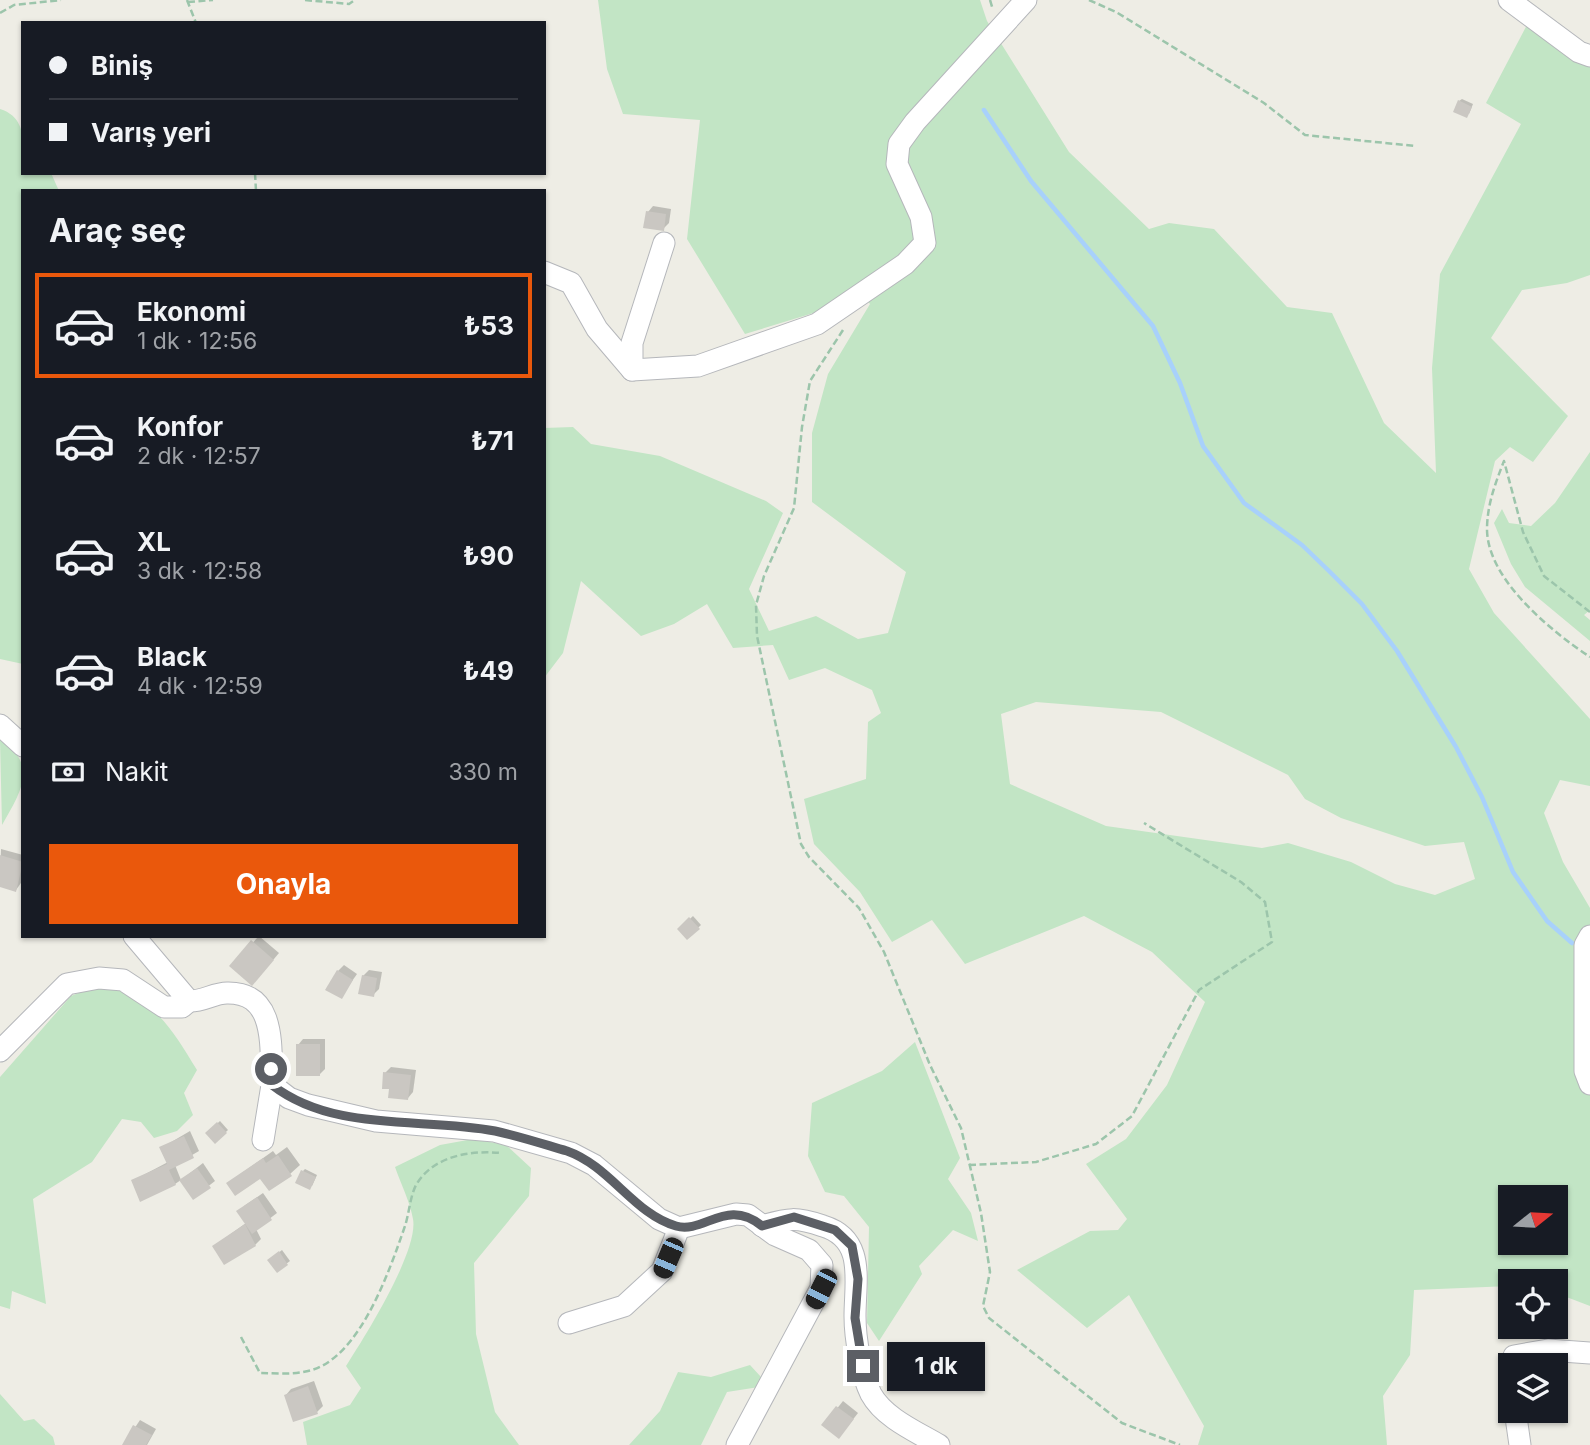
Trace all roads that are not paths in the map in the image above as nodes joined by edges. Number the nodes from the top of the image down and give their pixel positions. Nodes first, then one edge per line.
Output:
1 (1026, 0) edge
2 (1509, 0) edge
3 (1590, 56) edge
4 (664, 243) dead end
5 (546, 273) edge
6 (632, 370) junction
7 (0, 725) edge
8 (21, 744) edge
9 (1590, 936) edge
10 (136, 938) edge
11 (189, 1001) junction
12 (0, 1051) edge
13 (1590, 1084) edge
14 (272, 1085) junction
15 (263, 1140) dead end
16 (762, 1226) junction
17 (680, 1227) junction
18 (569, 1322) dead end
19 (1531, 1353) edge
20 (1590, 1353) edge
21 (1517, 1423) edge
22 (737, 1445) edge
23 (939, 1445) edge
24 (1520, 1445) edge

1 - 6 street
2 - 3 street
4 - 6 street
5 - 6 street
7 - 8 street
9 - 13 street
10 - 11 street
11 - 12 street
11 - 14 street
14 - 15 street
14 - 17 street
16 - 17 street
16 - 22 street
16 - 23 street
17 - 18 street
19 - 20 street
21 - 24 street

